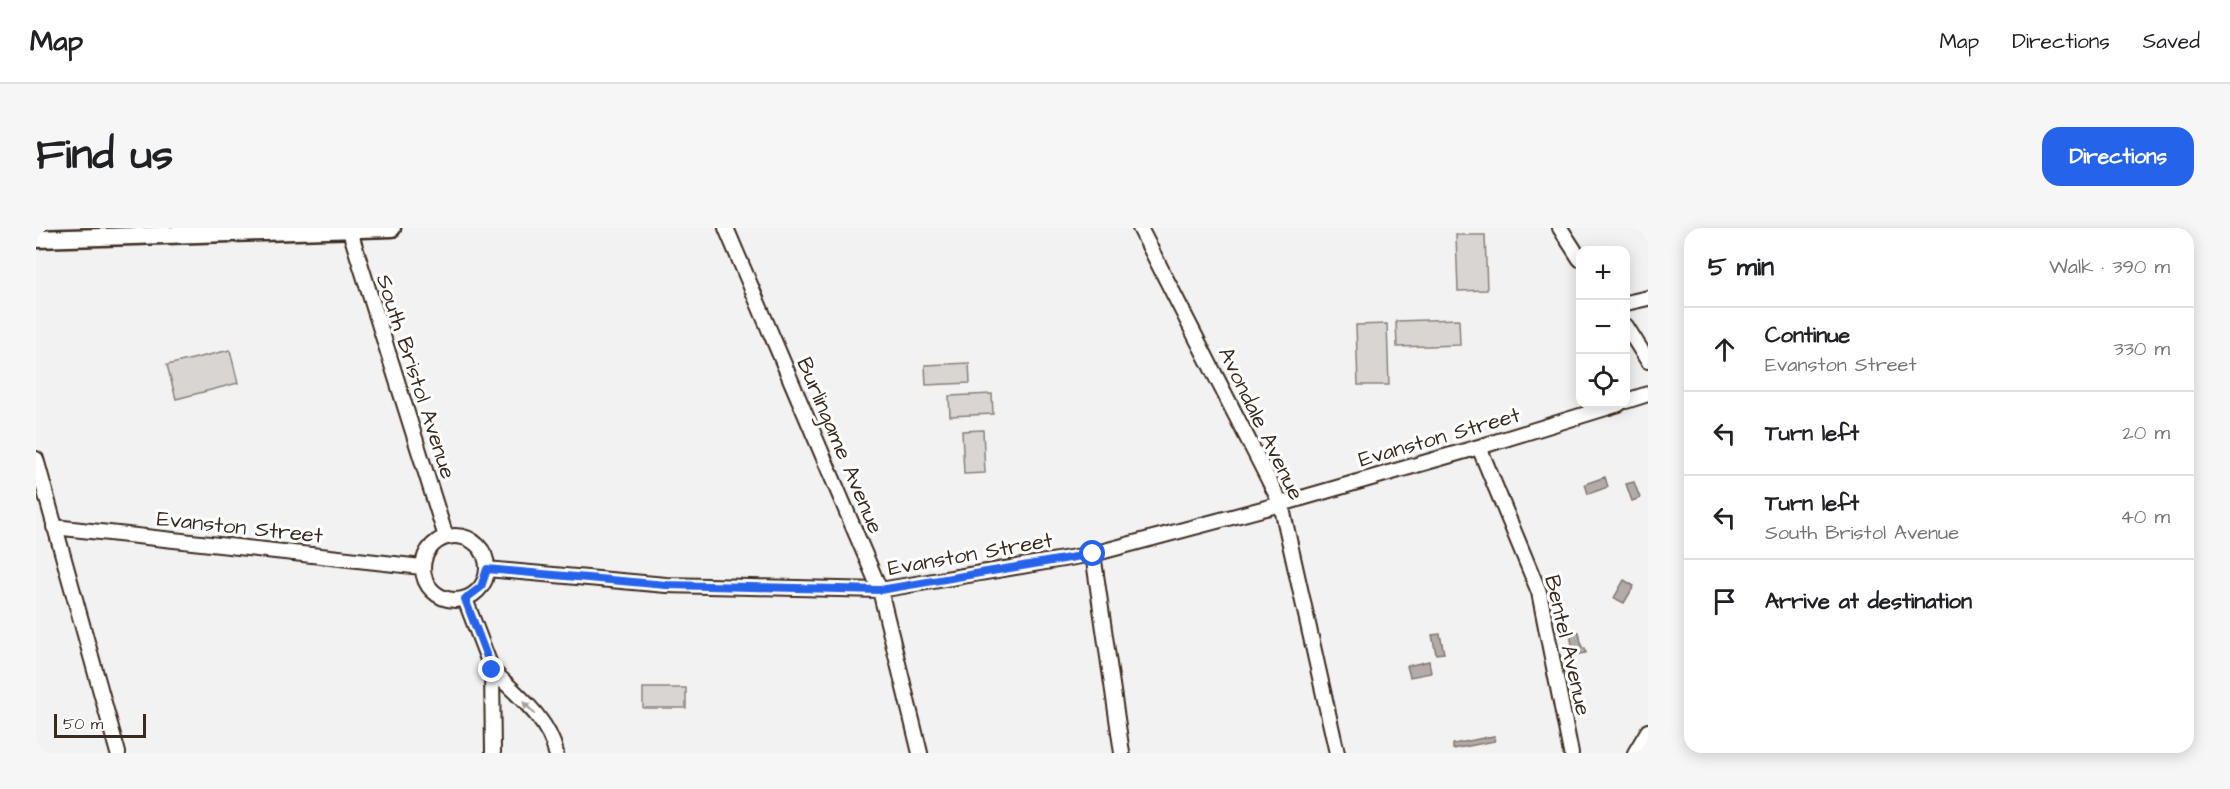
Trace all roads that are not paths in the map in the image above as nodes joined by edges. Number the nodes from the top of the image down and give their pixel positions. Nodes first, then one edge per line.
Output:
1 (392, 228) edge
2 (726, 228) edge
3 (1140, 228) edge
4 (1560, 228) edge
5 (349, 229) edge
6 (36, 239) edge
7 (1576, 252) edge
8 (1648, 298) edge
9 (1630, 302) edge
10 (1630, 332) edge
11 (1648, 361) edge
12 (1648, 394) edge
13 (1630, 400) edge
14 (1606, 408) edge
15 (1479, 447) junction
16 (36, 459) edge
17 (1281, 504) junction
18 (54, 527) junction
19 (446, 537) junction
20 (1093, 554) junction
21 (422, 567) junction
22 (487, 569) junction
23 (880, 590) junction
24 (465, 599) junction
25 (492, 670) junction
26 (1648, 730) edge
27 (118, 753) edge
28 (493, 753) edge
29 (556, 753) edge
30 (920, 753) edge
31 (1122, 753) edge
32 (1337, 753) edge
33 (1571, 753) edge
34 (1635, 753) edge

1 - 5 main road
2 - 23 street, Burlingame Avenue
3 - 17 street, Avondale Avenue
4 - 7 street
5 - 6 main road
5 - 19 street, South Bristol Avenue
8 - 9 street
10 - 11 street
12 - 13 street
14 - 15 street, Evanston Street
15 - 17 street, Evanston Street
15 - 33 street, Bentel Avenue
16 - 18 street
17 - 20 street, Evanston Street
17 - 32 street, Avondale Avenue
18 - 21 street, Evanston Street
18 - 27 street
19 - 21 street
19 - 22 street
20 - 23 street, Evanston Street
20 - 31 street
21 - 24 street
22 - 23 street, Evanston Street
22 - 24 street
23 - 30 street, Burlingame Avenue
24 - 25 street
25 - 28 street
29 -> 25 street
26 - 34 street

